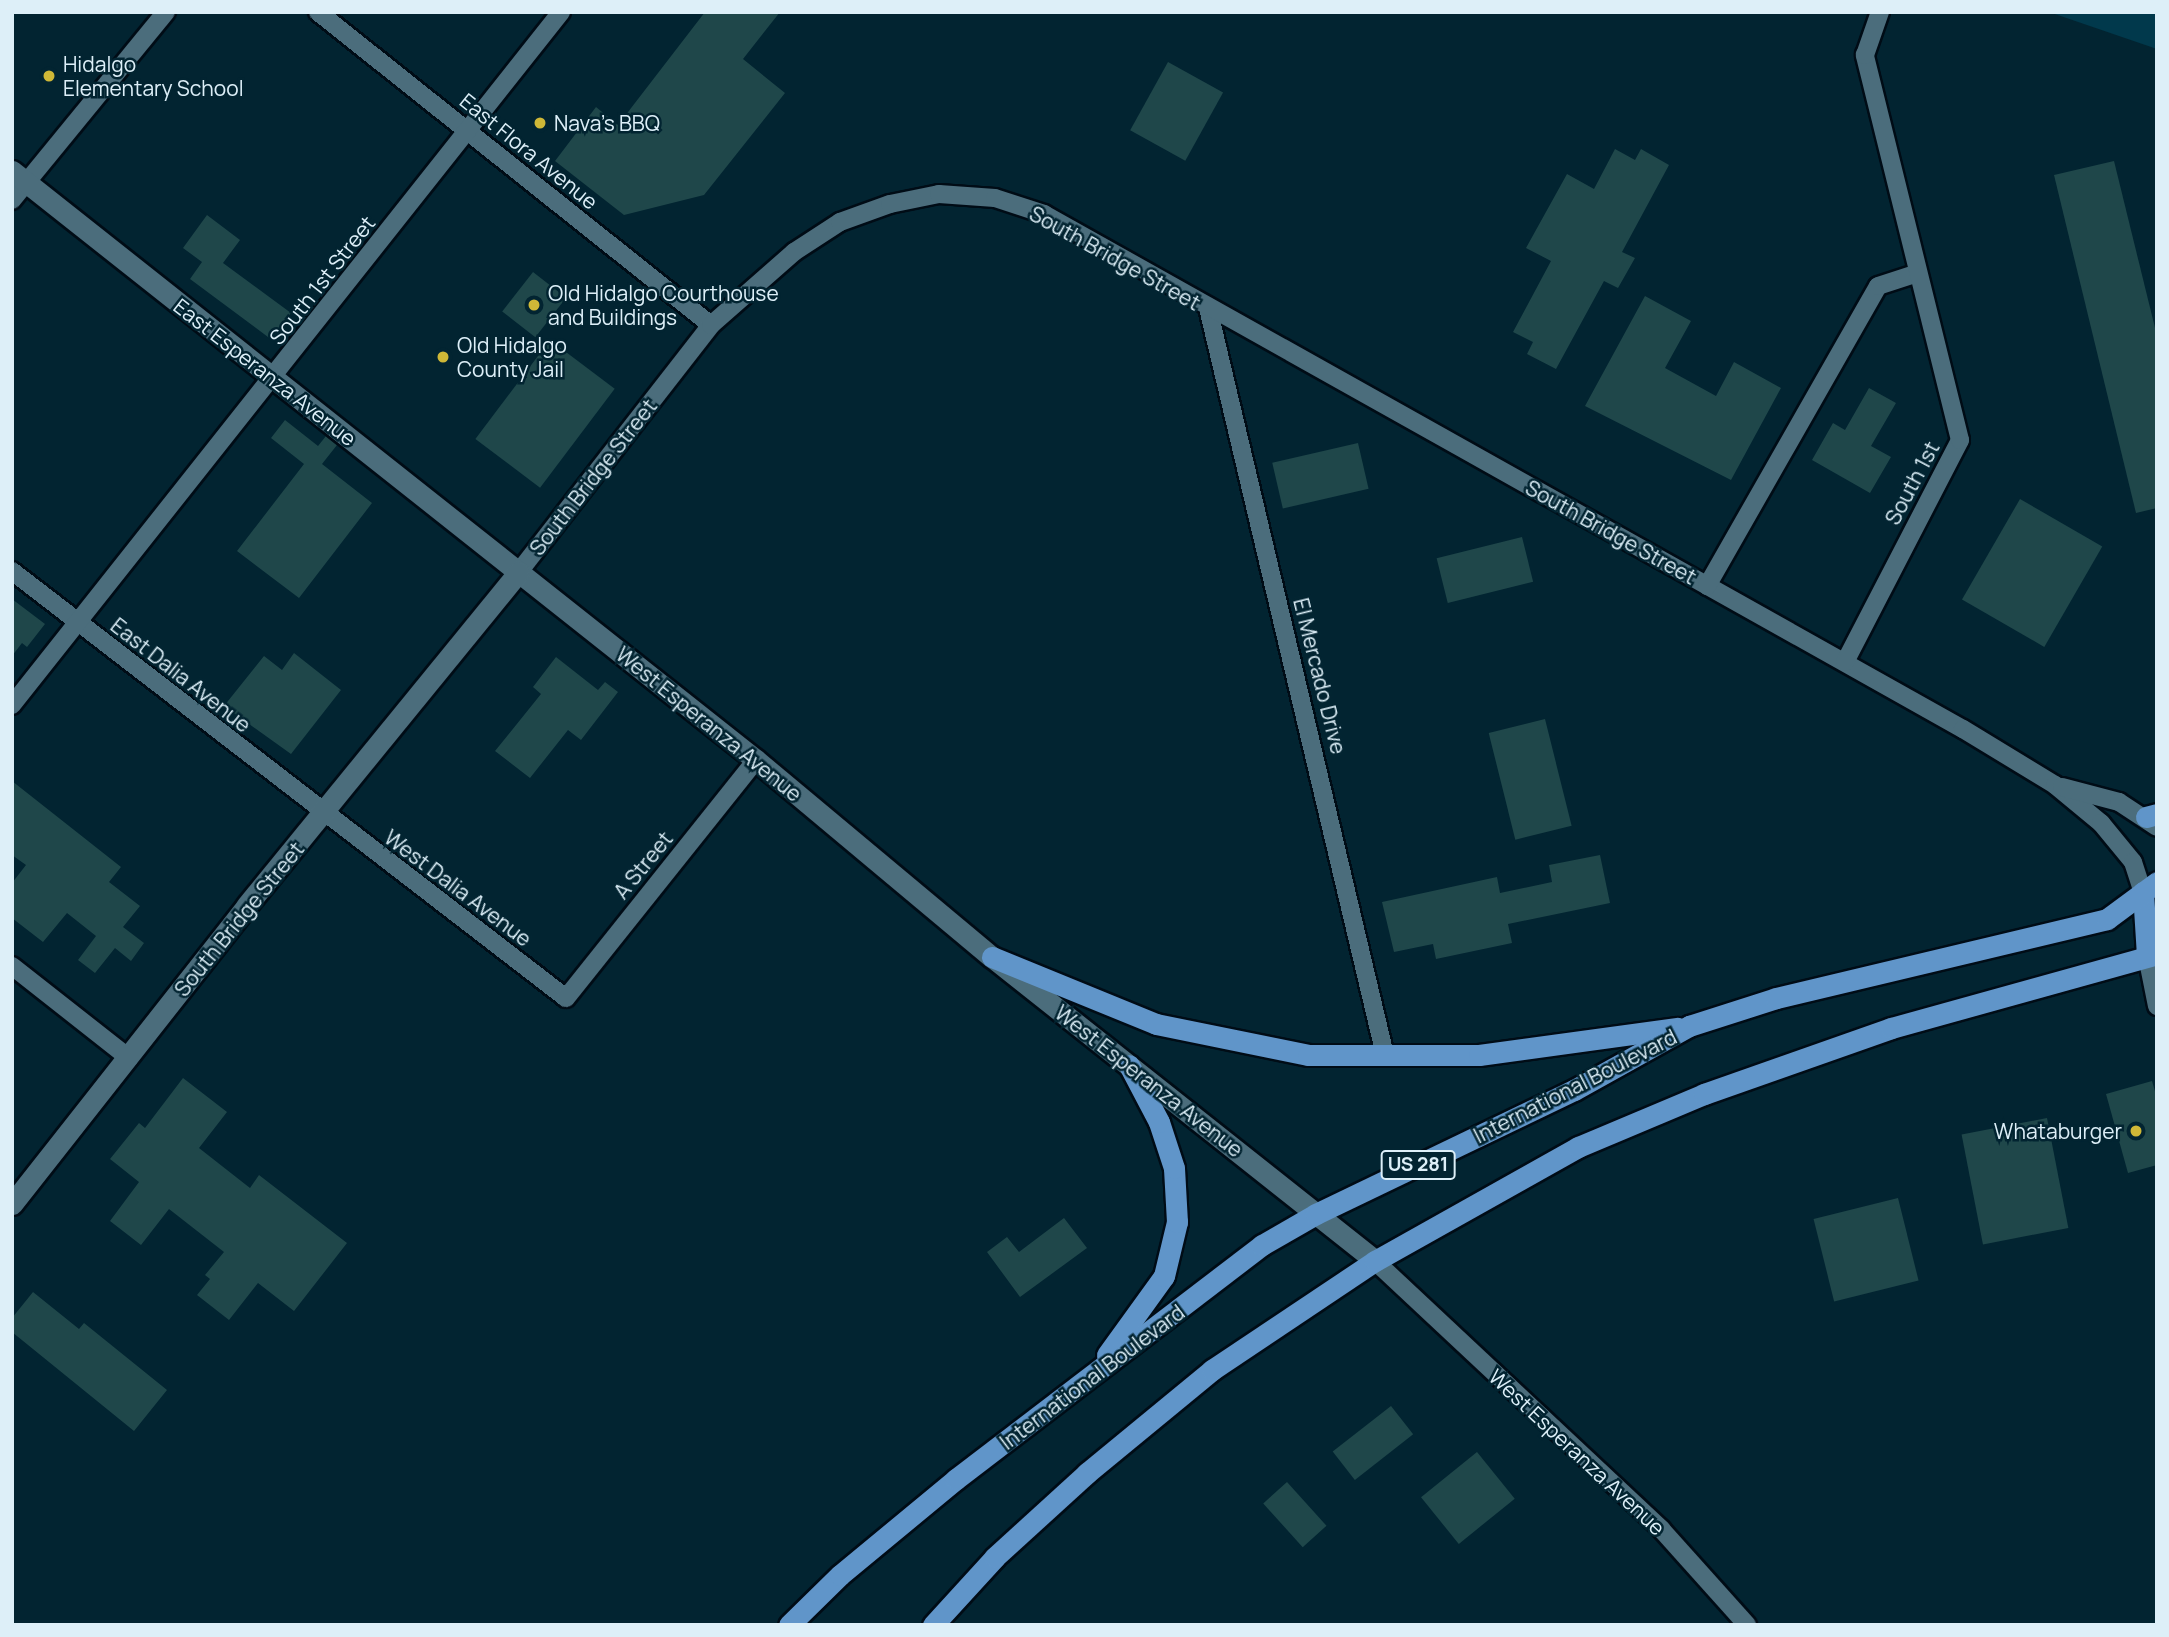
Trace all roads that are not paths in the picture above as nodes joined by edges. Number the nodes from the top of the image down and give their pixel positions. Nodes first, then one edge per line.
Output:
1 (166, 12) edge
2 (318, 12) edge
3 (561, 12) edge
4 (1880, 12) edge
5 (469, 131) junction
6 (19, 177) edge
7 (12, 200) edge
8 (1917, 273) junction
9 (1208, 308) junction
10 (711, 326) junction
11 (272, 379) junction
12 (12, 571) edge
13 (518, 573) junction
14 (1707, 586) junction
15 (79, 624) junction
16 (1844, 662) junction
17 (12, 705) edge
18 (756, 760) junction
19 (2055, 785) junction
20 (323, 815) junction
21 (2153, 819) edge
22 (2150, 887) edge
23 (2152, 955) edge
24 (992, 957) junction
25 (12, 966) edge
26 (566, 998) joint
27 (2157, 1006) edge
28 (1689, 1026) junction
29 (1385, 1055) junction
30 (130, 1058) junction
31 (1129, 1065) junction
32 (12, 1204) edge
33 (1317, 1214) junction
34 (1375, 1261) junction
35 (1091, 1375) junction
36 (789, 1625) edge
37 (933, 1625) edge
38 (1747, 1625) edge

1 - 6 street
2 - 5 street, East Flora Avenue
3 - 5 street, South 1st Street
4 - 8 street, South 1st
5 - 10 street, East Flora Avenue
5 - 11 street, South 1st Street
6 - 7 street
6 - 11 street, East Esperanza Avenue
8 - 14 street
8 - 16 street, South 1st
9 - 10 street, South Bridge Street
9 - 14 street, South Bridge Street
9 - 29 street, El Mercado Drive
10 - 13 street, South Bridge Street
11 - 13 street, East Esperanza Avenue
11 - 15 street, South 1st Street
12 - 15 street, East Dalia Avenue
13 - 18 street, West Esperanza Avenue
13 - 20 street, South Bridge Street
14 - 16 street, South Bridge Street
15 - 17 street, South 1st Street
15 - 20 street, East Dalia Avenue
16 - 19 street, South Bridge Street
18 - 24 street, West Esperanza Avenue
18 - 26 street, A Street
19 - 21 street, South Bridge Street
19 - 22 street, South Bridge Street
20 - 26 street, West Dalia Avenue
20 - 30 street, South Bridge Street
22 - 23 main road
22 - 28 main road, International Boulevard / US 281
23 - 27 street
23 - 34 main road, US 281
24 - 29 main road
24 - 31 street, West Esperanza Avenue
25 - 30 street
28 - 29 main road
28 - 33 main road, International Boulevard / US 281
30 - 32 street, South Bridge Street
31 - 33 street, West Esperanza Avenue
31 - 35 main road
33 - 34 street, West Esperanza Avenue
33 - 35 main road, International Boulevard / US 281
34 - 37 main road, US 281
34 - 38 street, West Esperanza Avenue
35 - 36 main road, International Boulevard / US 281

